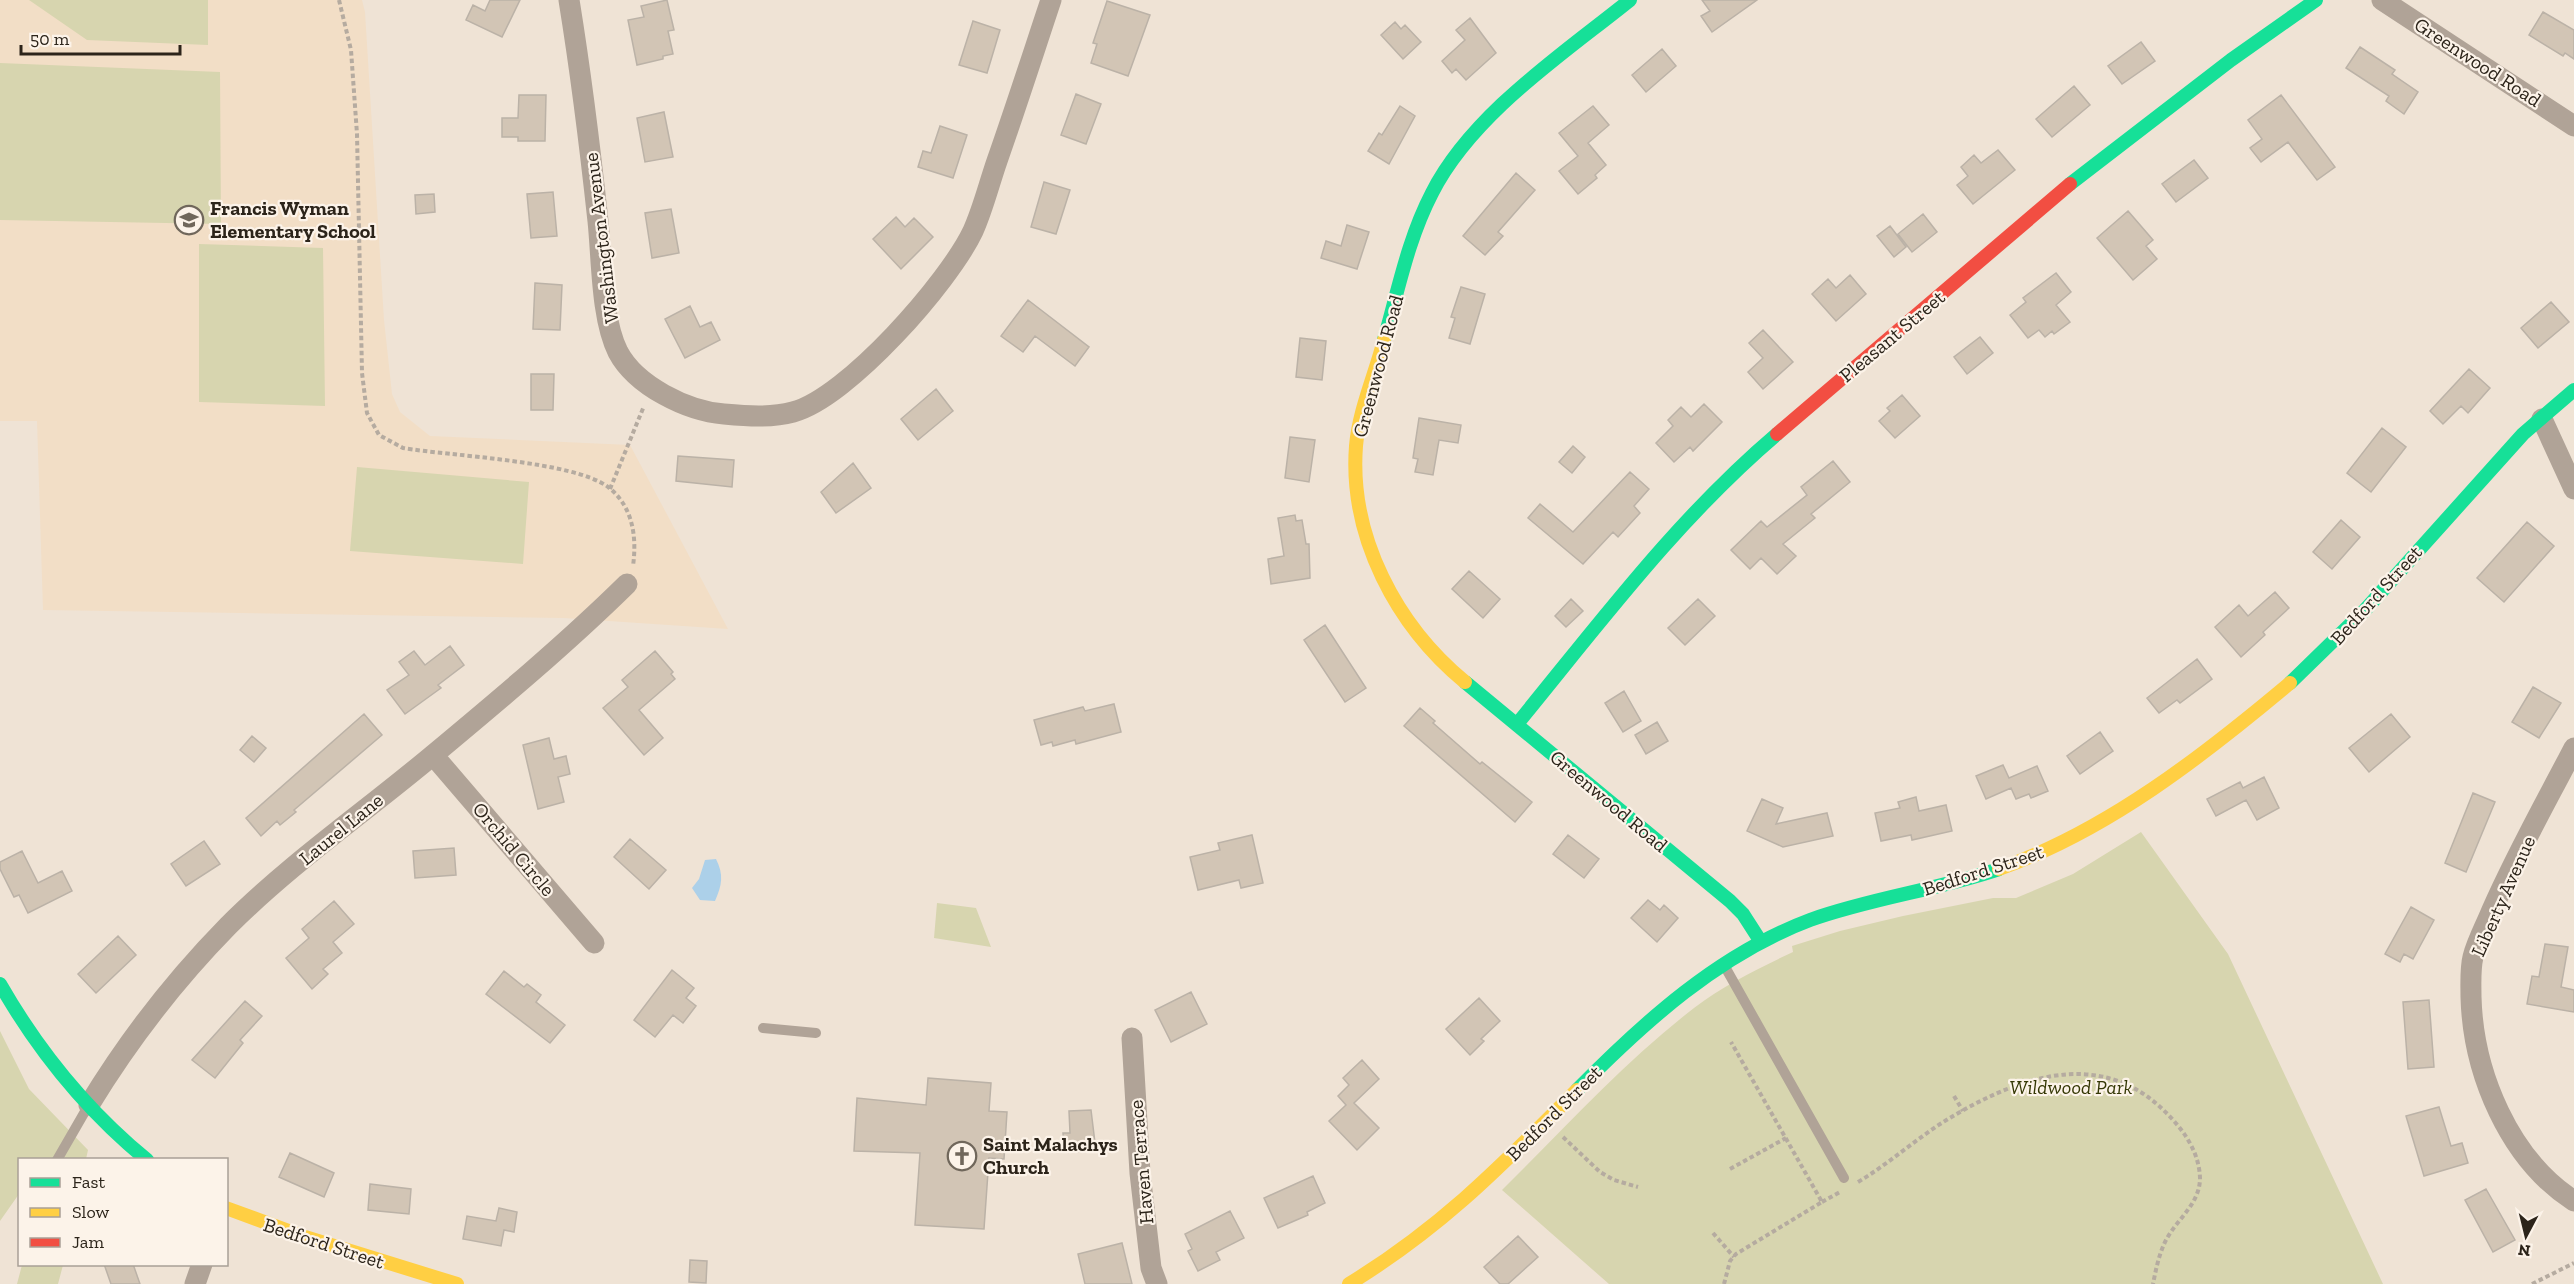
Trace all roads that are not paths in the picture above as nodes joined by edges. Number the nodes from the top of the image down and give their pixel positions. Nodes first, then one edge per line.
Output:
1 (569, 0) edge
2 (1051, 0) edge
3 (1630, 0) edge
4 (2316, 0) edge
5 (2382, 0) edge
6 (2574, 126) edge
7 (2574, 390) edge
8 (2542, 419) junction
9 (2574, 489) edge
10 (627, 584) road end
11 (1516, 724) junction
12 (2574, 748) edge
13 (433, 755) junction
14 (1761, 942) junction
15 (594, 944) dead end
16 (1724, 965) junction
17 (0, 984) edge
18 (763, 1028) dead end
19 (816, 1033) dead end
20 (1132, 1038) dead end
21 (89, 1105) junction
22 (58, 1158) edge
23 (145, 1158) edge
24 (1844, 1178) dead end
25 (2574, 1201) edge
26 (228, 1209) edge
27 (201, 1266) edge
28 (195, 1284) edge
29 (457, 1284) edge
30 (1157, 1284) edge
31 (1349, 1284) edge

1 - 2 street, Washington Avenue
3 - 11 street, Greenwood Road
4 - 11 street, Pleasant Street
5 - 6 street, Greenwood Road
7 - 8 street, Bedford Street
8 - 9 street
8 - 14 street, Bedford Street
10 - 13 street, Laurel Lane
11 - 14 street, Greenwood Road
12 - 25 street, Liberty Avenue
13 - 15 street, Orchid Circle
13 - 21 street, Laurel Lane
14 - 16 street, Bedford Street
16 - 24 lane
16 - 31 street, Bedford Street
17 - 21 street
18 - 19 lane
20 - 30 street, Haven Terrace
21 - 22 lane
21 - 23 street
26 - 29 street, Bedford Street
27 - 28 street

